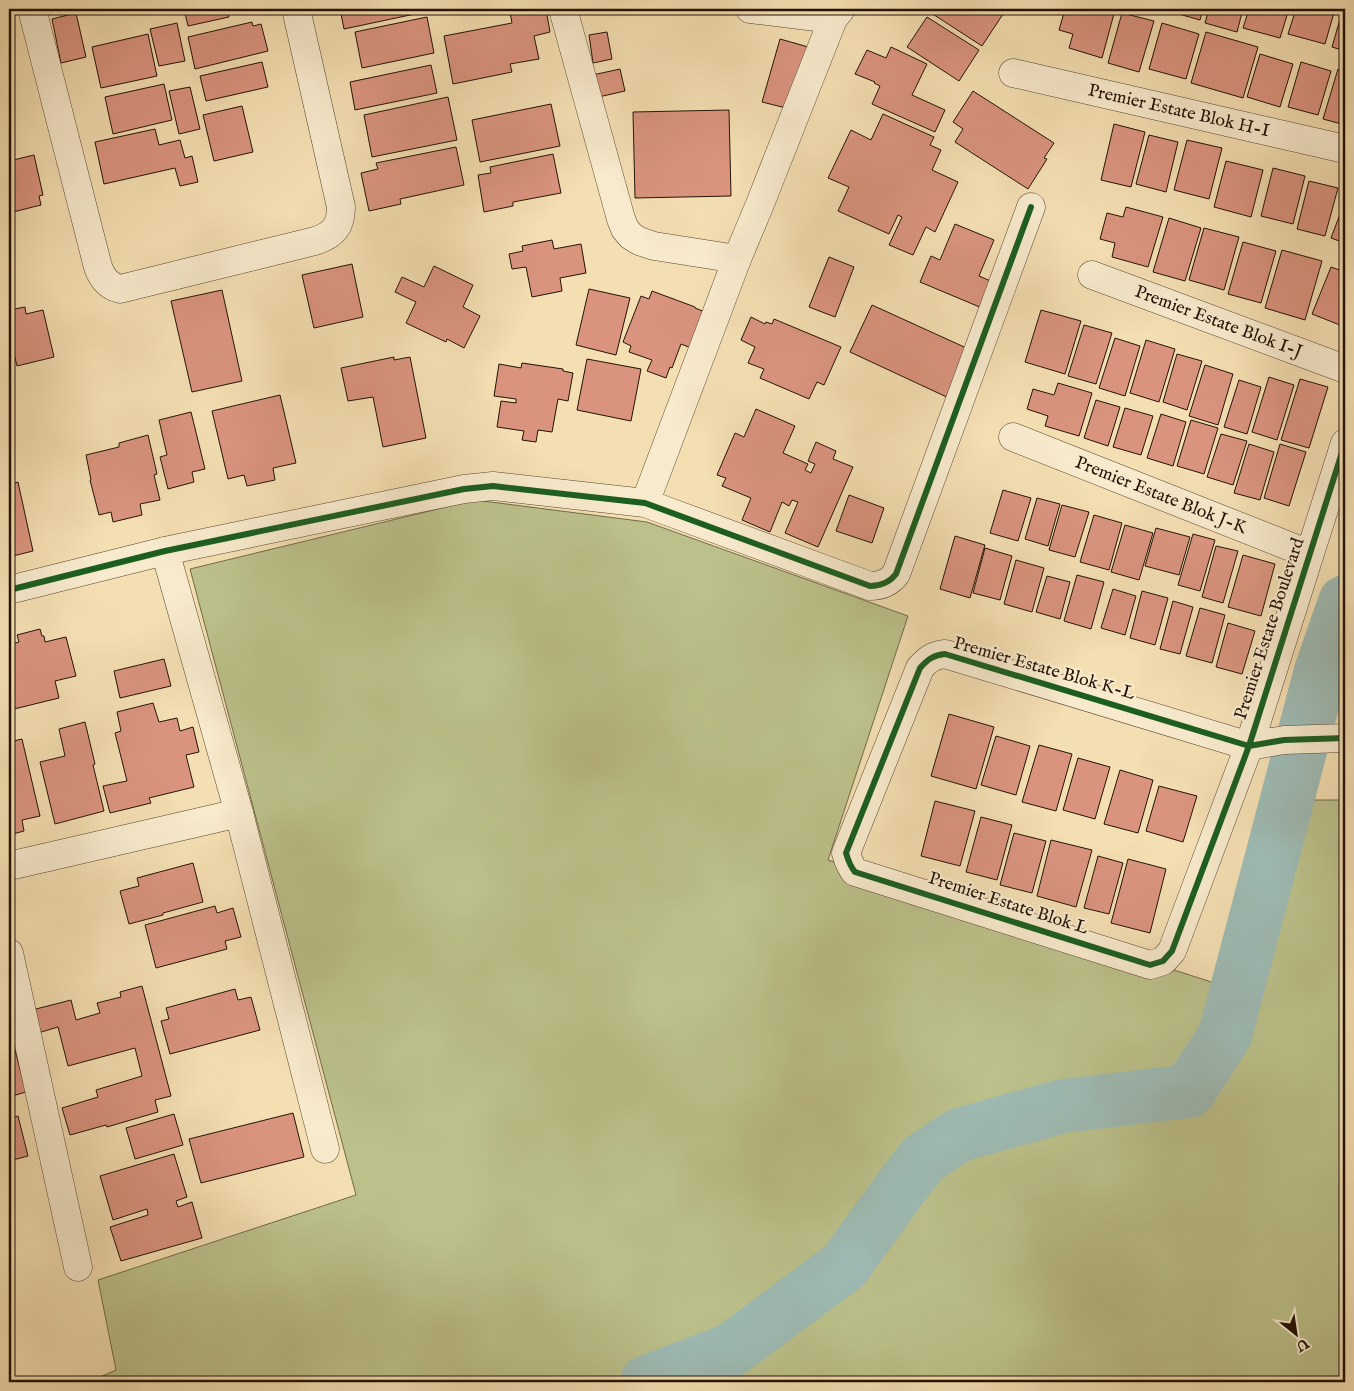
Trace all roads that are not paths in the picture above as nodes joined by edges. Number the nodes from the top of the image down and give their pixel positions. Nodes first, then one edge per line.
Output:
1 (32, 9) edge
2 (296, 9) edge
3 (563, 9) edge
4 (750, 9) edge
5 (837, 14) edge
6 (1012, 73) dead end
7 (1345, 149) edge
8 (1031, 207) dead end
9 (738, 259) junction
10 (1092, 274) dead end
11 (1345, 369) edge
12 (1013, 437) dead end
13 (1345, 443) edge
14 (646, 504) junction
15 (165, 551) junction
16 (1310, 554) junction
17 (9, 590) edge
18 (1345, 738) edge
19 (1249, 746) junction
20 (239, 813) junction
21 (849, 863) joint
22 (9, 866) edge
23 (9, 953) edge
24 (1163, 960) joint
25 (14, 1008) edge
26 (325, 1149) dead end
27 (78, 1267) dead end

1 - 2 street
3 - 9 street
4 - 5 street
5 - 9 street
6 - 7 street, Premier Estate Blok H-I
8 - 14 street
9 - 14 street
10 - 11 street, Premier Estate Blok I-J
12 - 16 street, Premier Estate Blok J-K
13 - 16 street, Premier Estate Boulevard
14 - 15 street
15 - 17 street
15 - 20 street
16 - 19 street, Premier Estate Boulevard
18 - 19 street
19 - 21 street, Premier Estate Blok K-L
19 - 24 street, Premier Estate Boulevard
20 - 22 street
20 - 26 street
21 - 24 street, Premier Estate Blok L
23 - 25 street
25 - 27 street

